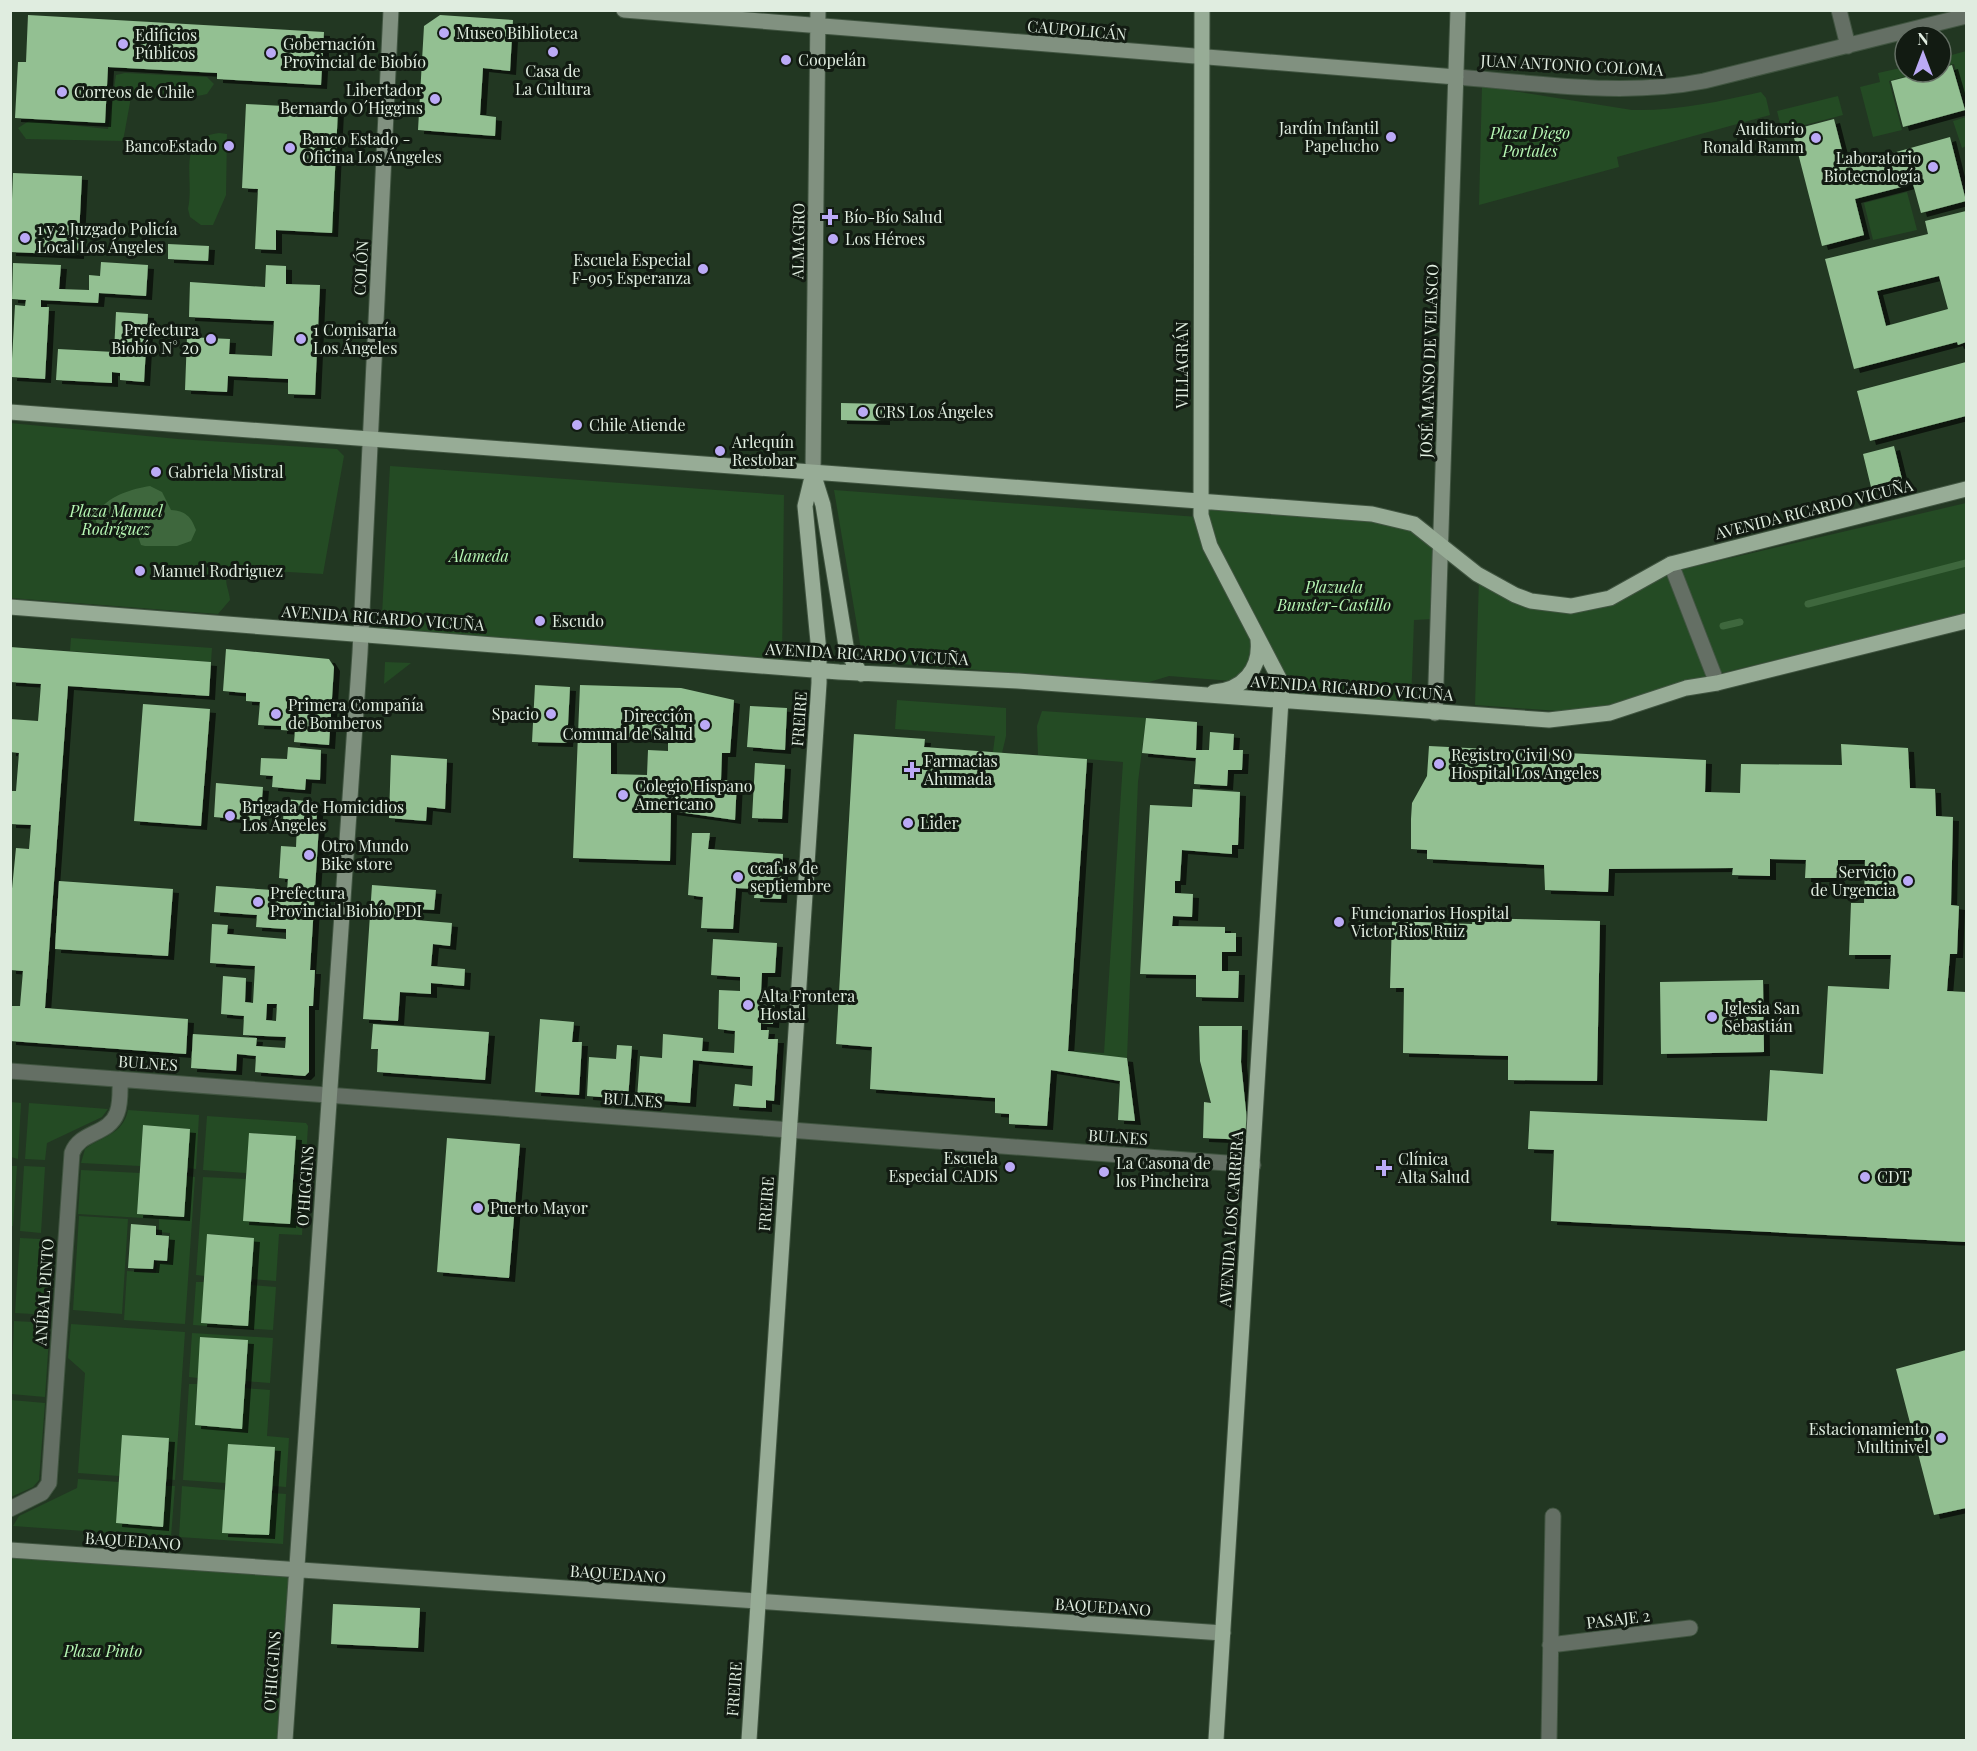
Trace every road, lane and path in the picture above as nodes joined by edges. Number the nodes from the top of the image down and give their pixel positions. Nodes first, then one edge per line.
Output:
1 (391, 10) edge
2 (624, 10) edge
3 (818, 10) edge
4 (1202, 10) edge
5 (1458, 10) edge
6 (1839, 10) edge
7 (1966, 16) edge
8 (818, 27) junction
9 (1848, 46) junction
10 (1202, 59) junction
11 (1456, 77) junction
12 (10, 412) edge
13 (370, 439) junction
14 (813, 472) junction
15 (1966, 489) edge
16 (1200, 501) junction
17 (1441, 544) junction
18 (1671, 564) junction
19 (10, 607) edge
20 (1966, 621) edge
21 (360, 634) junction
22 (1258, 637) junction
23 (820, 671) junction
24 (861, 674) junction
25 (1717, 683) junction
26 (1193, 694) junction
27 (1282, 700) junction
28 (1435, 713) junction
29 (10, 1071) edge
30 (120, 1079) junction
31 (329, 1095) junction
32 (789, 1130) junction
33 (1253, 1165) junction
34 (10, 1509) edge
35 (1553, 1516) dead end
36 (10, 1550) edge
37 (297, 1570) junction
38 (758, 1602) junction
39 (1690, 1628) dead end
40 (1223, 1633) junction
41 (1550, 1646) junction
42 (285, 1740) edge
43 (749, 1740) edge
44 (1216, 1740) edge
45 (1549, 1740) edge

1 - 13 street, COLÓN
2 - 8 street, CAUPOLICÁN
3 - 8 street, ALMAGRO
4 - 10 main road, VILLAGRÁN
5 - 11 street, JOSÉ MANSO DE VELASCO
6 - 9 street
7 - 9 street, JUAN ANTONIO COLOMA
8 - 10 street, CAUPOLICÁN
8 - 14 street, ALMAGRO
9 - 11 street, JUAN ANTONIO COLOMA
10 - 11 street, CAUPOLICÁN
10 - 16 main road, VILLAGRÁN
11 - 17 street, JOSÉ MANSO DE VELASCO
12 - 13 main road, AVENIDA RICARDO VICUÑA
13 - 14 main road, AVENIDA RICARDO VICUÑA
13 - 21 street, COLÓN
14 - 16 main road, AVENIDA RICARDO VICUÑA
14 - 23 main road, ALMAGRO
14 - 24 main road, ALMAGRO
15 - 18 main road, AVENIDA RICARDO VICUÑA
16 - 17 main road, AVENIDA RICARDO VICUÑA
16 - 22 main road, VILLAGRÁN
17 - 18 main road, AVENIDA RICARDO VICUÑA
17 - 28 street, JOSÉ MANSO DE VELASCO
18 - 25 street
19 - 21 main road, AVENIDA RICARDO VICUÑA
20 - 25 main road, AVENIDA RICARDO VICUÑA
21 - 23 main road, AVENIDA RICARDO VICUÑA
21 - 31 street, O'HIGGINS
22 - 26 main road
22 - 27 main road, VILLAGRÁN
23 - 24 main road, AVENIDA RICARDO VICUÑA
23 - 32 main road, FREIRE
24 - 26 main road, AVENIDA RICARDO VICUÑA
25 - 28 main road, AVENIDA RICARDO VICUÑA
26 - 27 main road, AVENIDA RICARDO VICUÑA
27 - 28 main road, AVENIDA RICARDO VICUÑA
27 - 33 main road, AVENIDA LOS CARRERA
29 - 30 street, BULNES
30 - 31 street, BULNES
30 - 34 street, ANÍBAL PINTO
31 - 32 street, BULNES
31 - 37 street, O'HIGGINS
32 - 33 street, BULNES
32 - 38 main road, FREIRE
33 - 40 main road, AVENIDA LOS CARRERA
35 - 41 street
36 - 37 street, BAQUEDANO
37 - 38 street, BAQUEDANO
37 - 42 street, O'HIGGINS
38 - 40 street, BAQUEDANO
38 - 43 main road, FREIRE
39 - 41 street, PASAJE 2
40 - 44 main road, AVENIDA LOS CARRERA
41 - 45 street

